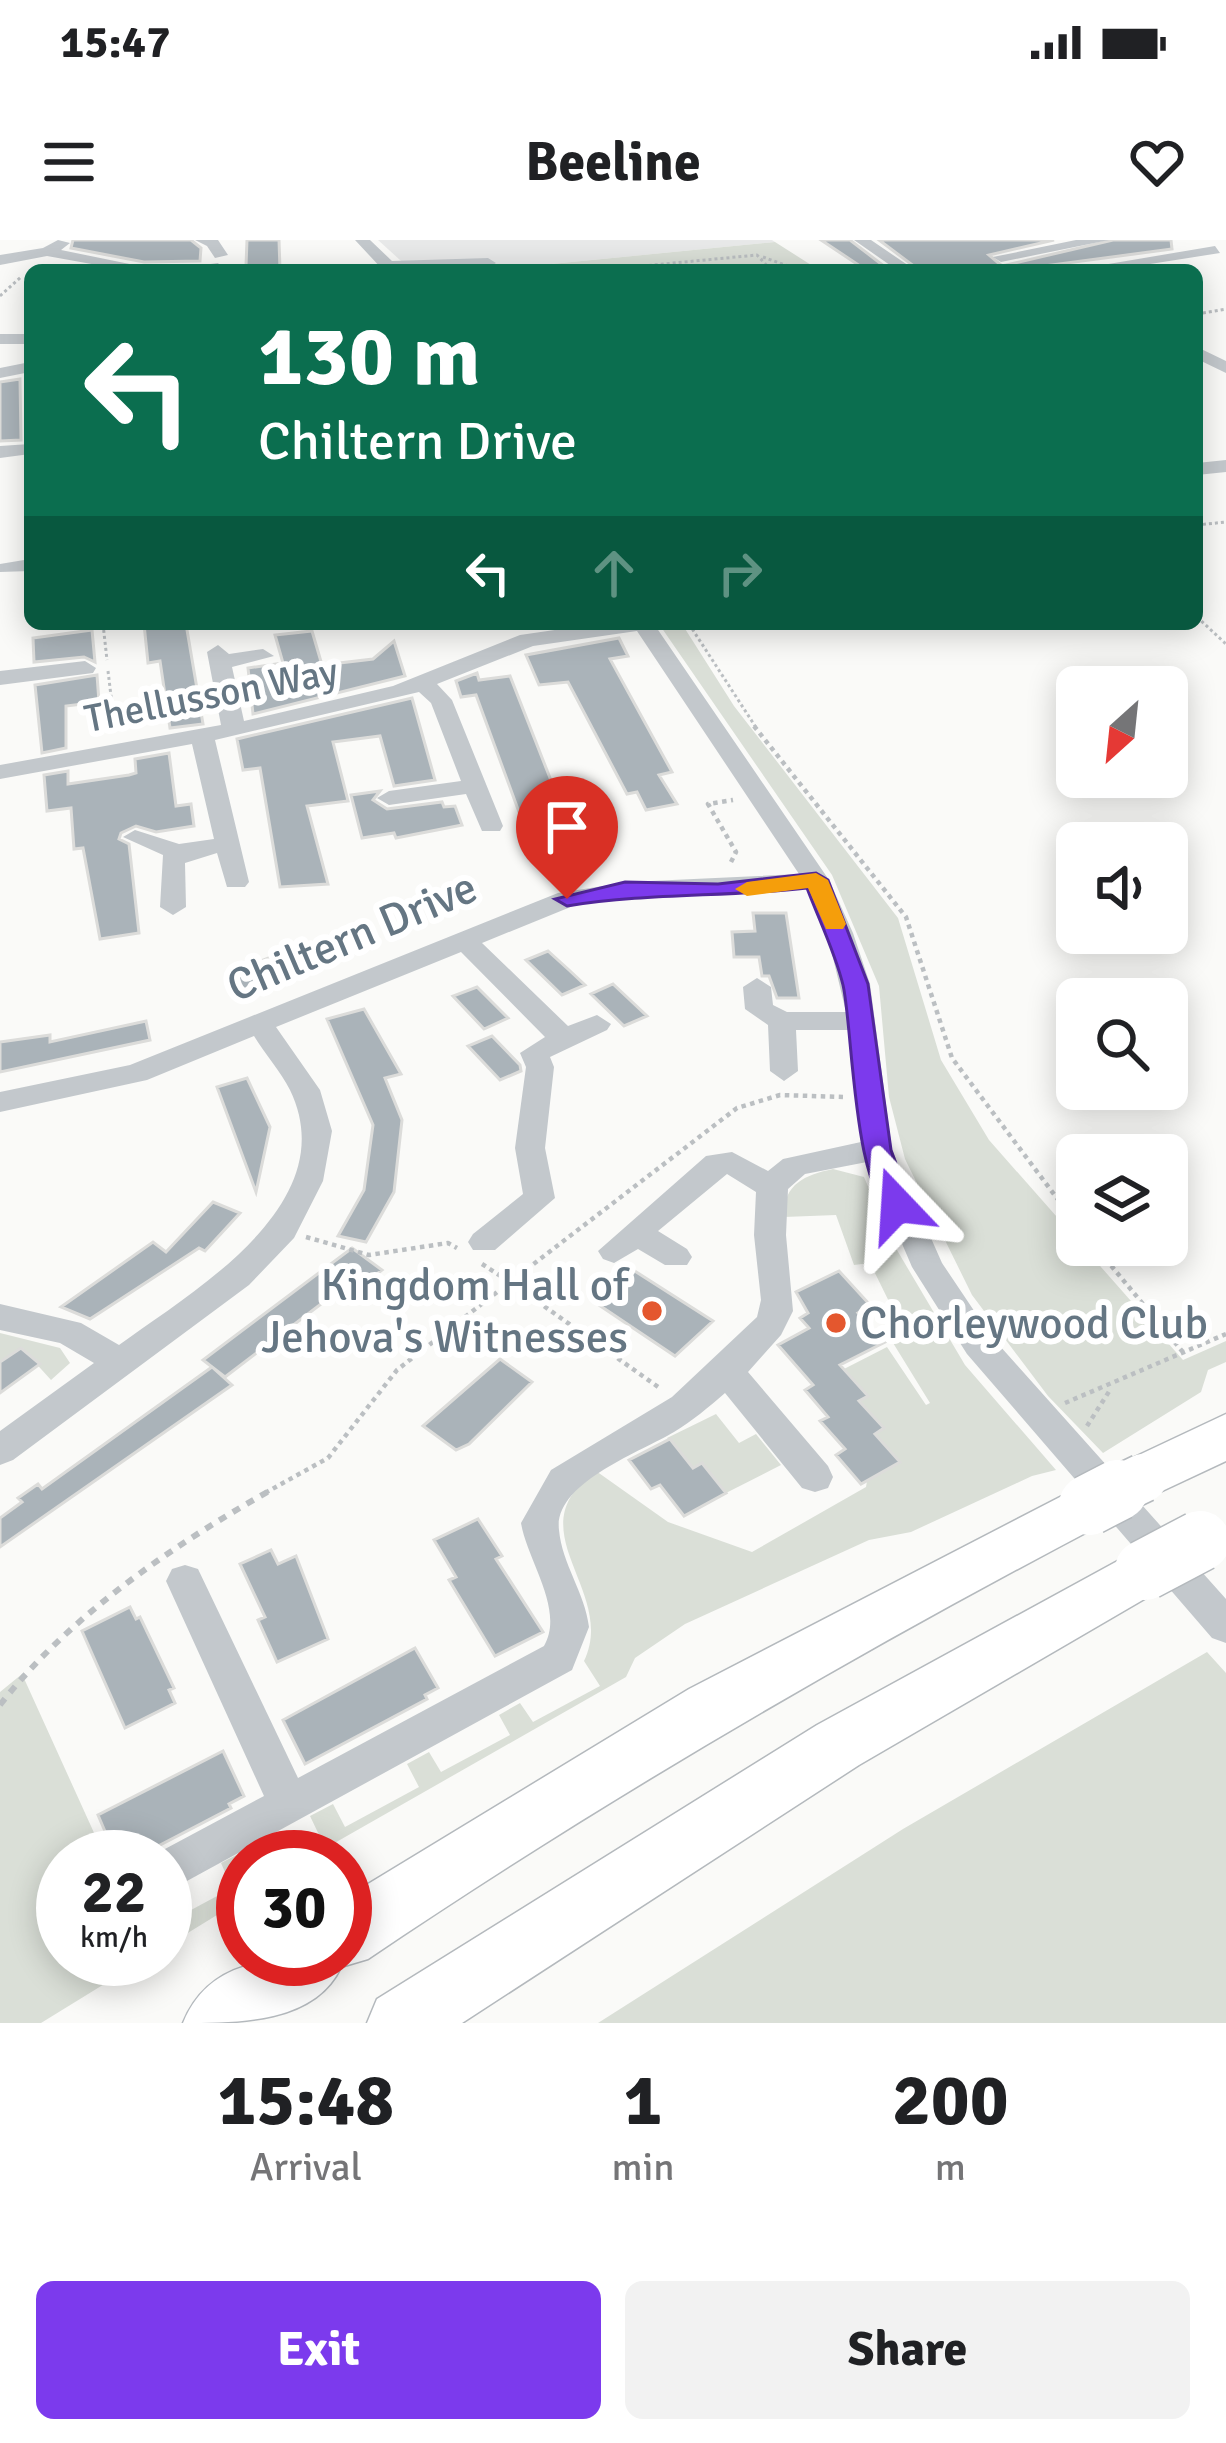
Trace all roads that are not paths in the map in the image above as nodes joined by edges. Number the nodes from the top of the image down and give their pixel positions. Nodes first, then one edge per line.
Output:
1 (66, 240) edge
2 (202, 240) edge
3 (362, 240) edge
4 (861, 240) edge
5 (1102, 240) edge
6 (1193, 240) edge
7 (1032, 245) edge
8 (46, 252) junction
9 (1221, 253) edge
10 (1001, 257) dead end
11 (0, 260) edge
12 (219, 261) edge
13 (488, 263) dead end
14 (116, 264) edge
15 (386, 264) edge
16 (468, 264) edge
17 (898, 264) edge
18 (1065, 264) edge
19 (1153, 264) edge
20 (24, 566) edge
21 (7, 568) dead end
22 (600, 630) edge
23 (646, 630) edge
24 (263, 656) dead end
25 (85, 668) dead end
26 (0, 678) edge
27 (424, 683) junction
28 (234, 730) junction
29 (202, 735) junction
30 (0, 772) edge
31 (474, 786) junction
32 (389, 798) dead end
33 (491, 826) dead end
34 (135, 837) dead end
35 (223, 844) junction
36 (180, 853) junction
37 (816, 880) junction
38 (236, 882) dead end
39 (173, 907) dead end
40 (464, 940) junction
41 (757, 986) dead end
42 (782, 1021) junction
43 (860, 1021) junction
44 (259, 1024) junction
45 (597, 1024) dead end
46 (564, 1039) junction
47 (784, 1071) dead end
48 (0, 1102) edge
49 (877, 1150) junction
50 (565, 1176) dead end
51 (771, 1186) junction
52 (539, 1198) junction
53 (476, 1252) road end
54 (676, 1257) dead end
55 (0, 1317) edge
56 (120, 1362) junction
57 (725, 1368) junction
58 (1226, 1436) edge
59 (0, 1450) edge
60 (815, 1477) dead end
61 (1080, 1478) junction
62 (1213, 1535) edge
63 (184, 1581) dead end
64 (1226, 1626) edge
65 (290, 1806) junction
66 (192, 1858) edge
67 (372, 1918) edge
68 (271, 1986) edge
69 (217, 2023) edge
70 (401, 2023) edge

1 - 8 street
2 - 12 street
3 - 15 street
4 - 17 street
5 - 7 street
6 - 9 street
7 - 10 street
7 - 18 street
8 - 11 street
8 - 14 street
9 - 19 street
13 - 16 street
20 - 21 street
22 - 27 street, Thellusson Way
23 - 37 street
24 - 28 street
25 - 26 street, Thellusson Way
27 - 28 street, Thellusson Way
27 - 31 street
28 - 29 street, Thellusson Way
29 - 30 street, Thellusson Way
29 - 35 street
31 - 32 street
31 - 33 street
34 - 36 street
35 - 36 street
35 - 38 street
36 - 39 street
37 - 40 street, Chiltern Drive
37 - 43 street
40 - 44 street, Chiltern Drive
40 - 46 street
41 - 42 street
42 - 43 street
42 - 47 street
43 - 49 street
44 - 48 street, Chiltern Drive
44 - 56 street
45 - 46 street
46 - 52 street
49 - 51 street
49 - 61 street
50 - 52 street
51 - 54 street
51 - 57 street
52 - 53 street
55 - 56 street
56 - 59 street
57 - 60 street
57 - 65 street
58 - 61 highway, bridge
61 - 64 street
61 - 67 highway
62 - 70 highway, bridge
63 - 65 street
65 - 66 street
68 - 69 highway

